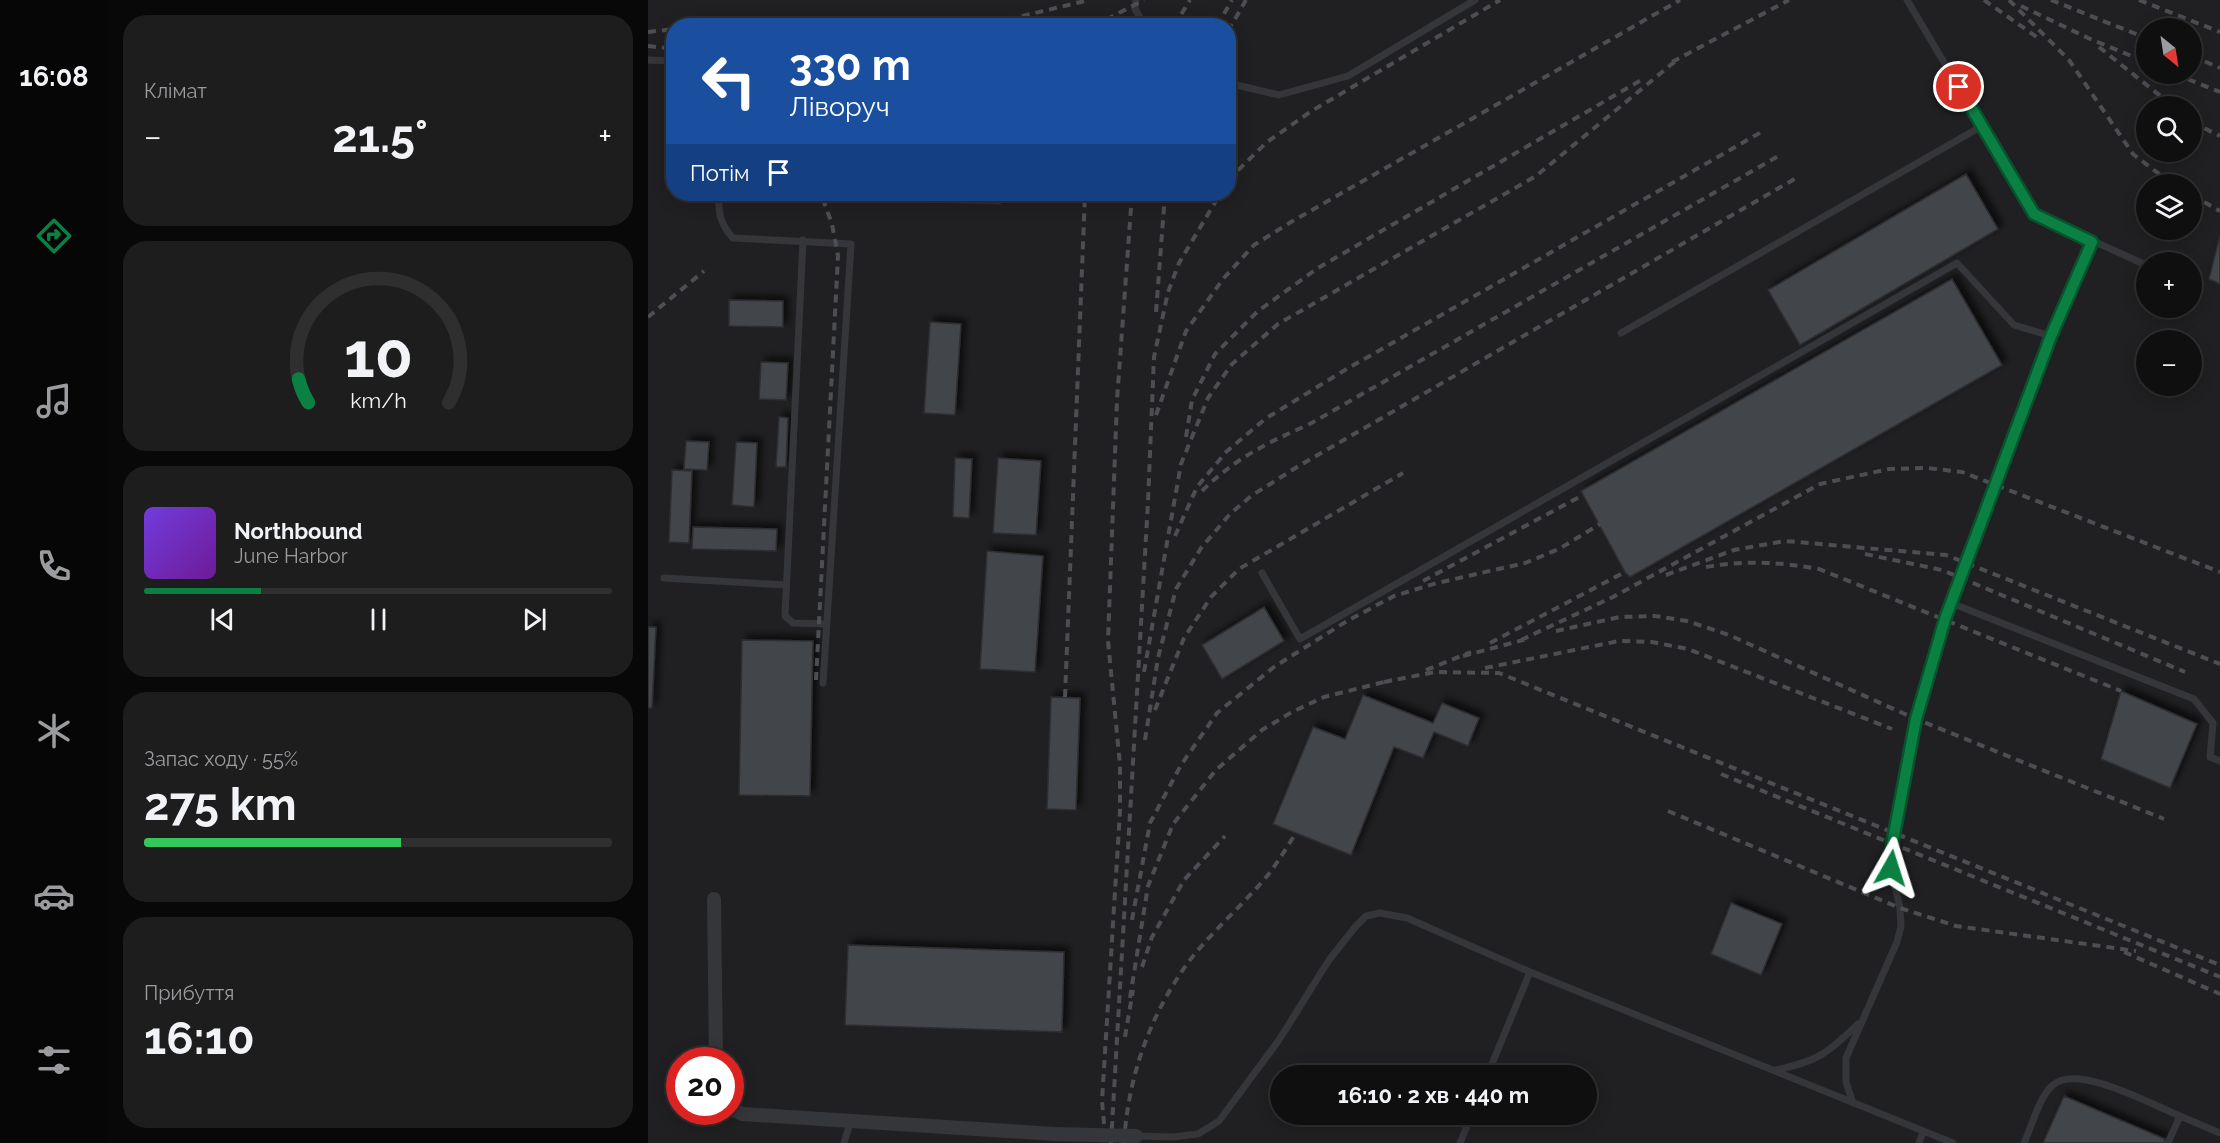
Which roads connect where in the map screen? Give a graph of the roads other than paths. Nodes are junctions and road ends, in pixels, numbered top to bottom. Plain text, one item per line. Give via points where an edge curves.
1 (1136, 0) edge
2 (1475, 0) edge
3 (1907, 0) edge
4 (1140, 18) edge
5 (648, 60) edge
6 (666, 61) edge
7 (1236, 85) edge
8 (1982, 126) junction
9 (718, 201) edge
10 (803, 240) junction
11 (2092, 242) junction
12 (2136, 261) edge
13 (1621, 333) dead end
14 (2051, 336) junction
15 (1262, 573) dead end
16 (664, 578) dead end
17 (786, 585) junction
18 (1951, 603) junction
19 (827, 624) junction
20 (823, 683) dead end
21 (2220, 761) edge
22 (714, 899) dead end
23 (1530, 972) junction
24 (1860, 1022) junction
25 (716, 1047) edge
26 (1492, 1065) edge
27 (1775, 1070) junction
28 (1853, 1103) junction
29 (744, 1114) edge
30 (2180, 1116) junction
31 (851, 1120) junction
32 (1467, 1125) edge
33 (1923, 1132) junction
34 (2220, 1133) edge
35 (1136, 1136) joint
36 (844, 1143) edge
37 (1460, 1143) edge
38 (1919, 1143) edge
39 (1953, 1143) edge
40 (2024, 1143) edge
41 (2168, 1143) edge

1 - 4 lane via 1135,9
2 - 7 lane via 1348,75 1279,95
3 - 8 lane
5 - 6 lane
8 - 11 lane via 2034,214
8 - 13 lane
9 - 10 lane via 723,227 733,238
10 - 17 lane
10 - 19 lane via 851,244
11 - 12 lane
11 - 14 lane
14 - 15 lane via 2014,325 1957,263 1300,639
14 - 18 lane
16 - 17 lane
17 - 19 lane via 784,616 793,623
18 - 21 lane via 2194,699 2213,723 2210,758
18 - 24 lane via 1916,719 1892,845 1891,868 1901,926
19 - 20 lane
22 - 25 street
23 - 26 lane
23 - 27 lane
23 - 35 lane via 1407,918 1380,913 1366,916 1329,960 1279,1040 1219,1121 1198,1134
24 - 27 lane via 1822,1056
24 - 28 lane via 1846,1058 1846,1082
27 - 28 lane
28 - 33 lane
29 - 31 street
30 - 34 lane
30 - 40 lane via 2088,1079 2063,1079 2050,1088
30 - 41 lane
31 - 35 street, bridge
31 - 36 lane
32 - 37 lane
33 - 38 lane
33 - 39 lane

